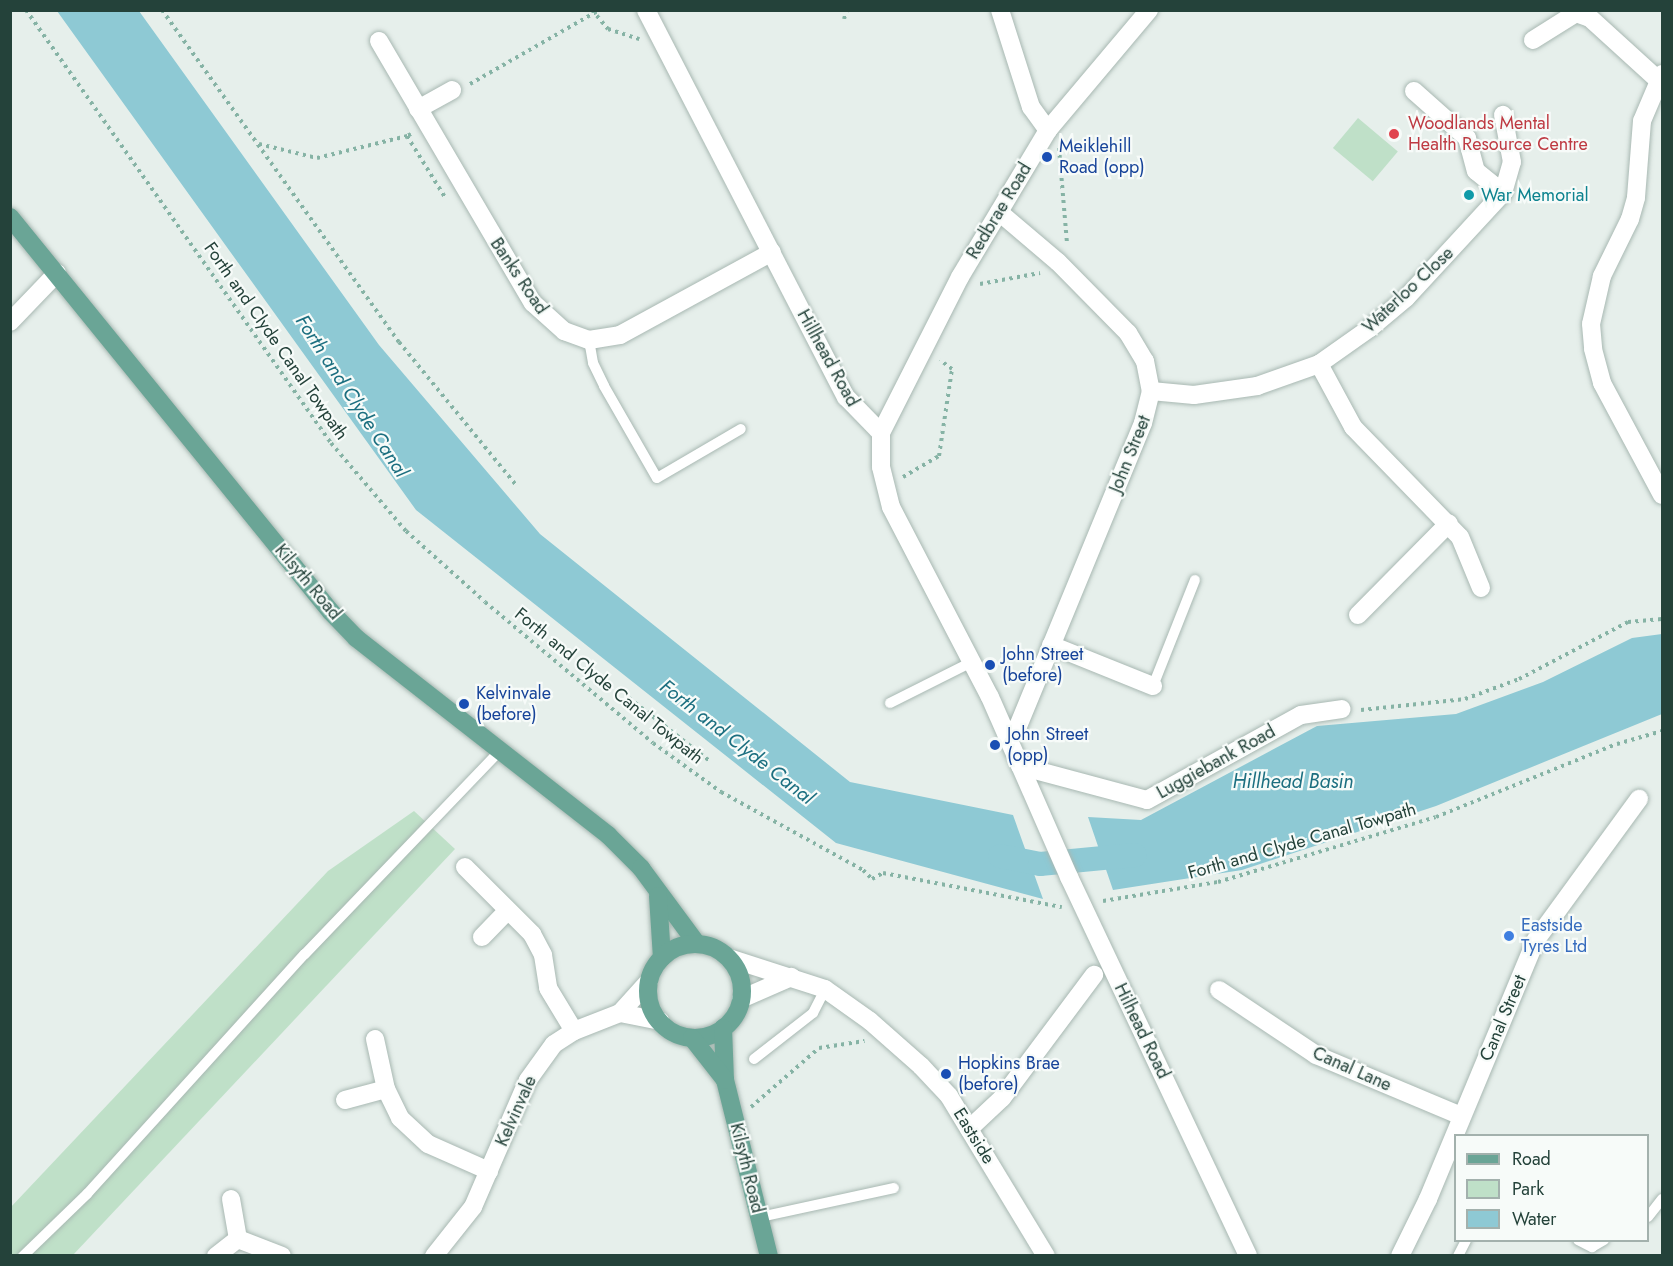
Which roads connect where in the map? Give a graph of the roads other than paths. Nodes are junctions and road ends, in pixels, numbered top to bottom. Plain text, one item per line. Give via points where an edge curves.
1 (646, 10) edge
2 (1000, 10) edge
3 (1149, 10) edge
4 (1576, 12) edge
5 (1533, 40) dead end
6 (379, 41) dead end
7 (1660, 76) edge
8 (458, 88) road end
9 (1414, 91) dead end
10 (418, 109) junction
11 (1503, 115) dead end
12 (1048, 130) junction
13 (1503, 193) junction
14 (999, 212) junction
15 (10, 217) edge
16 (772, 252) junction
17 (57, 273) junction
18 (10, 322) edge
19 (590, 340) junction
20 (1319, 364) junction
21 (1151, 391) junction
22 (741, 429) dead end
23 (881, 433) junction
24 (1662, 495) edge
25 (1449, 523) junction
26 (1195, 580) dead end
27 (1481, 588) dead end
28 (1358, 615) dead end
29 (1052, 645) junction
30 (972, 662) junction
31 (1153, 686) joint
32 (890, 703) dead end
33 (1342, 709) road end
34 (1006, 732) junction
35 (499, 752) junction
36 (1020, 766) junction
37 (1639, 800) dead end
38 (465, 867) dead end
39 (658, 895) junction
40 (508, 910) junction
41 (482, 937) dead end
42 (697, 944) junction
43 (662, 958) junction
44 (729, 958) junction
45 (1094, 975) dead end
46 (791, 977) junction
47 (649, 981) junction
48 (825, 989) junction
49 (1219, 990) dead end
50 (741, 999) junction
51 (620, 1013) junction
52 (660, 1021) junction
53 (723, 1029) junction
54 (574, 1031) junction
55 (692, 1038) junction
56 (375, 1039) dead end
57 (754, 1059) dead end
58 (725, 1080) junction
59 (386, 1089) junction
60 (345, 1100) dead end
61 (1461, 1116) junction
62 (969, 1129) junction
63 (489, 1171) junction
64 (894, 1188) dead end
65 (231, 1199) dead end
66 (1662, 1199) edge
67 (1649, 1215) edge
68 (760, 1217) junction
69 (238, 1239) junction
70 (1465, 1242) edge
71 (1582, 1242) edge
72 (1601, 1242) edge
73 (23, 1256) edge
74 (216, 1256) edge
75 (282, 1256) edge
76 (434, 1256) edge
77 (770, 1256) edge
78 (1046, 1256) edge
79 (1248, 1256) edge
80 (1400, 1256) edge
81 (1458, 1256) edge

1 - 16 street, Hillhead Road
2 - 12 street via 1031,107
3 - 12 street, Redbrae Road
4 - 5 street
4 - 7 street via 1590,18
6 - 10 street, Banks Road
7 - 24 street via 1642,121 1636,198 1602,276 1591,324 1596,368
8 - 10 street
9 - 13 street via 1467,138 1476,171
10 - 19 street, Banks Road via 533,303 551,322
11 - 13 street, Waterloo Close via 1512,162
12 - 14 street, Redbrae Road
13 - 20 street, Waterloo Close via 1406,298
14 - 21 street, John Street via 1058,262 1128,333 1145,362
14 - 23 street, Redbrae Road via 923,346
15 - 17 main road, Kilsyth Road
16 - 19 street via 620,335
16 - 23 street, Hillhead Road via 846,398
17 - 18 street
17 - 35 main road, Kilsyth Road via 331,612 356,638
19 - 22 lane via 593,363 604,386 657,478
20 - 21 street, Waterloo Close via 1232,392 1194,395
20 - 25 street via 1353,427
21 - 29 street, John Street via 1143,423
23 - 30 street via 884,487
25 - 27 street via 1468,553
25 - 28 street
26 - 31 lane
29 - 31 street
29 - 34 street, John Street via 1017,728
30 - 32 lane
30 - 34 street
33 - 36 street, Luggiebank Road via 1301,715 1148,800
34 - 36 street
35 - 39 main road, Kilsyth Road via 608,835 641,868
35 - 73 lane via 305,954 87,1194
36 - 79 street, Hilhead Road
37 - 61 street, Canal Street via 1536,940
38 - 40 street
39 - 42 main road, Kilsyth Road
39 - 43 main road, Kilsyth Road
40 - 41 street
40 - 54 street via 538,944 548,988
42 - 43 main road via 684,945
42 - 44 main road
43 - 47 main road
44 - 46 street, Eastside
44 - 50 main road via 740,977
45 - 62 street via 1002,1098
46 - 48 street, Eastside
46 - 50 street
47 - 51 street, Kelvinvale
47 - 52 main road via 652,1009
48 - 57 lane via 813,1012
48 - 62 street, Eastside via 878,1027 949,1096
49 - 61 street, Canal Lane via 1316,1055
50 - 53 main road via 735,1015
51 - 52 street
51 - 54 street, Kelvinvale
52 - 55 main road
53 - 55 main road
53 - 58 main road, Kilsyth Road
54 - 63 street, Kelvinvale via 555,1044 528,1080
55 - 58 main road, Kilsyth Road
56 - 59 street
58 - 68 main road, Kilsyth Road
59 - 60 street
59 - 63 street via 396,1111 428,1144
61 - 80 street, Canal Street
62 - 78 street, Eastside
63 - 76 street, Kelvinvale via 473,1207
64 - 68 lane
65 - 69 street
66 - 67 lane
68 - 77 main road, Kilsyth Road
69 - 74 street
69 - 75 street
70 - 81 lane
71 - 72 lane via 1592,1247

